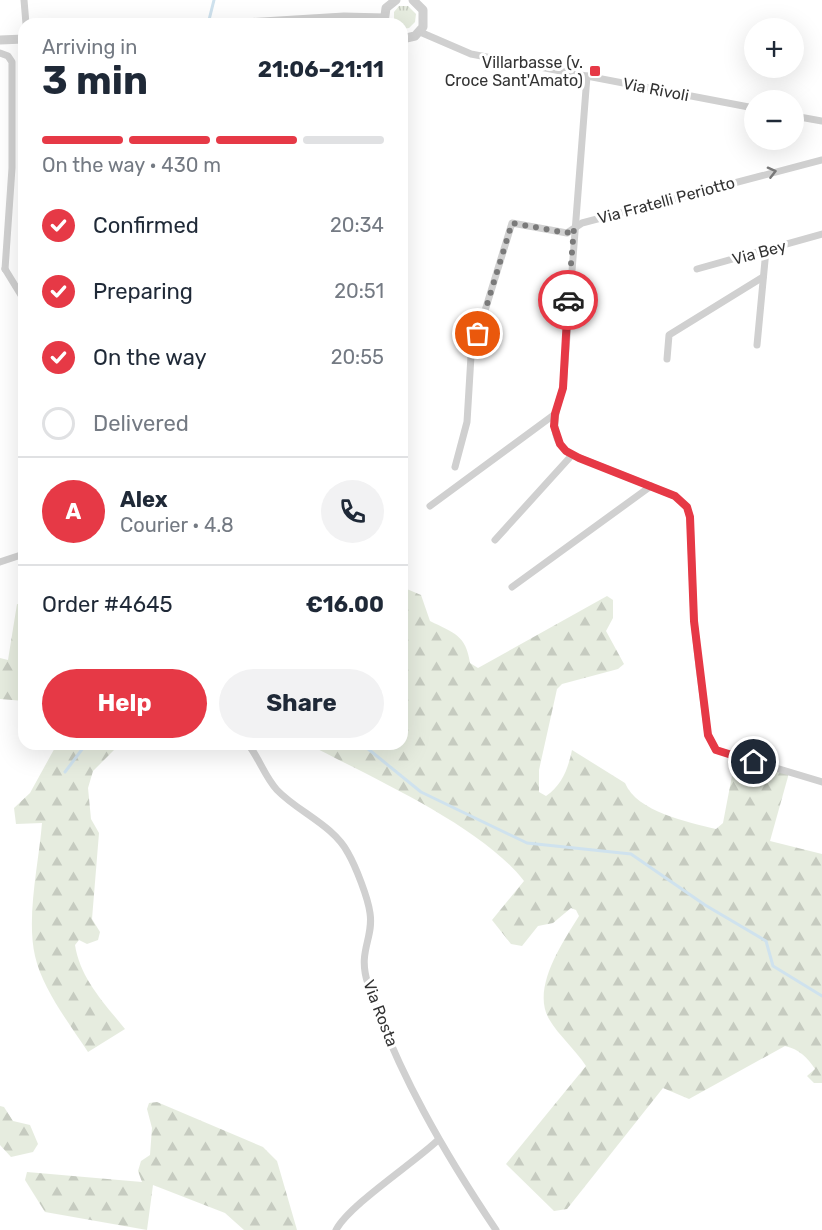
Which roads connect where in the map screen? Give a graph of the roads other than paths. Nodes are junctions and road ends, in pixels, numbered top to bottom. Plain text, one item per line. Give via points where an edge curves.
1 (24, 0) edge
2 (396, 0) edge
3 (420, 2) edge
4 (26, 18) edge
5 (384, 18) edge
6 (420, 32) junction
7 (18, 39) edge
8 (408, 39) edge
9 (1, 40) edge
10 (0, 53) edge
11 (587, 76) junction
12 (744, 106) edge
13 (804, 118) edge
14 (822, 121) edge
15 (822, 160) edge
16 (574, 228) junction
17 (822, 234) edge
18 (766, 250) junction
19 (3, 269) edge
20 (697, 269) dead end
21 (764, 277) junction
22 (18, 291) edge
23 (757, 345) dead end
24 (667, 359) dead end
25 (555, 414) junction
26 (572, 455) junction
27 (455, 467) dead end
28 (651, 486) junction
29 (430, 506) dead end
30 (495, 540) dead end
31 (18, 556) edge
32 (0, 562) edge
33 (512, 587) dead end
34 (252, 750) edge
35 (822, 782) edge
36 (438, 1140) junction
37 (336, 1230) edge
38 (496, 1230) edge

1 - 4 street
2 - 5 street via 386,8
3 - 6 street via 425,21
6 - 8 street
6 - 11 street, Via Rivoli via 471,54
7 - 9 street
10 - 19 street via 12,62 12,168
11 - 12 street, Via Rivoli
11 - 16 street
13 - 14 street
16 -> 15 street, Via Fratelli Periotto
16 - 25 street via 563,388
16 - 27 street, Via Fratelli Periotto via 567,233 512,223 471,356 467,422
17 - 18 street, Via Bey
18 - 20 street, Via Bey
18 - 21 street
19 - 22 street
21 - 23 street
21 - 24 street via 669,335
25 - 26 street via 556,436
25 - 29 street
26 - 28 street
26 - 30 street
28 - 33 street
28 - 35 street via 682,500 690,517 699,667 708,735 716,750
31 - 32 street
34 - 36 street, Via Rosta via 278,790 347,850 370,913 363,952 368,985
36 - 37 street via 352,1211
36 - 38 street, Via Rosta

